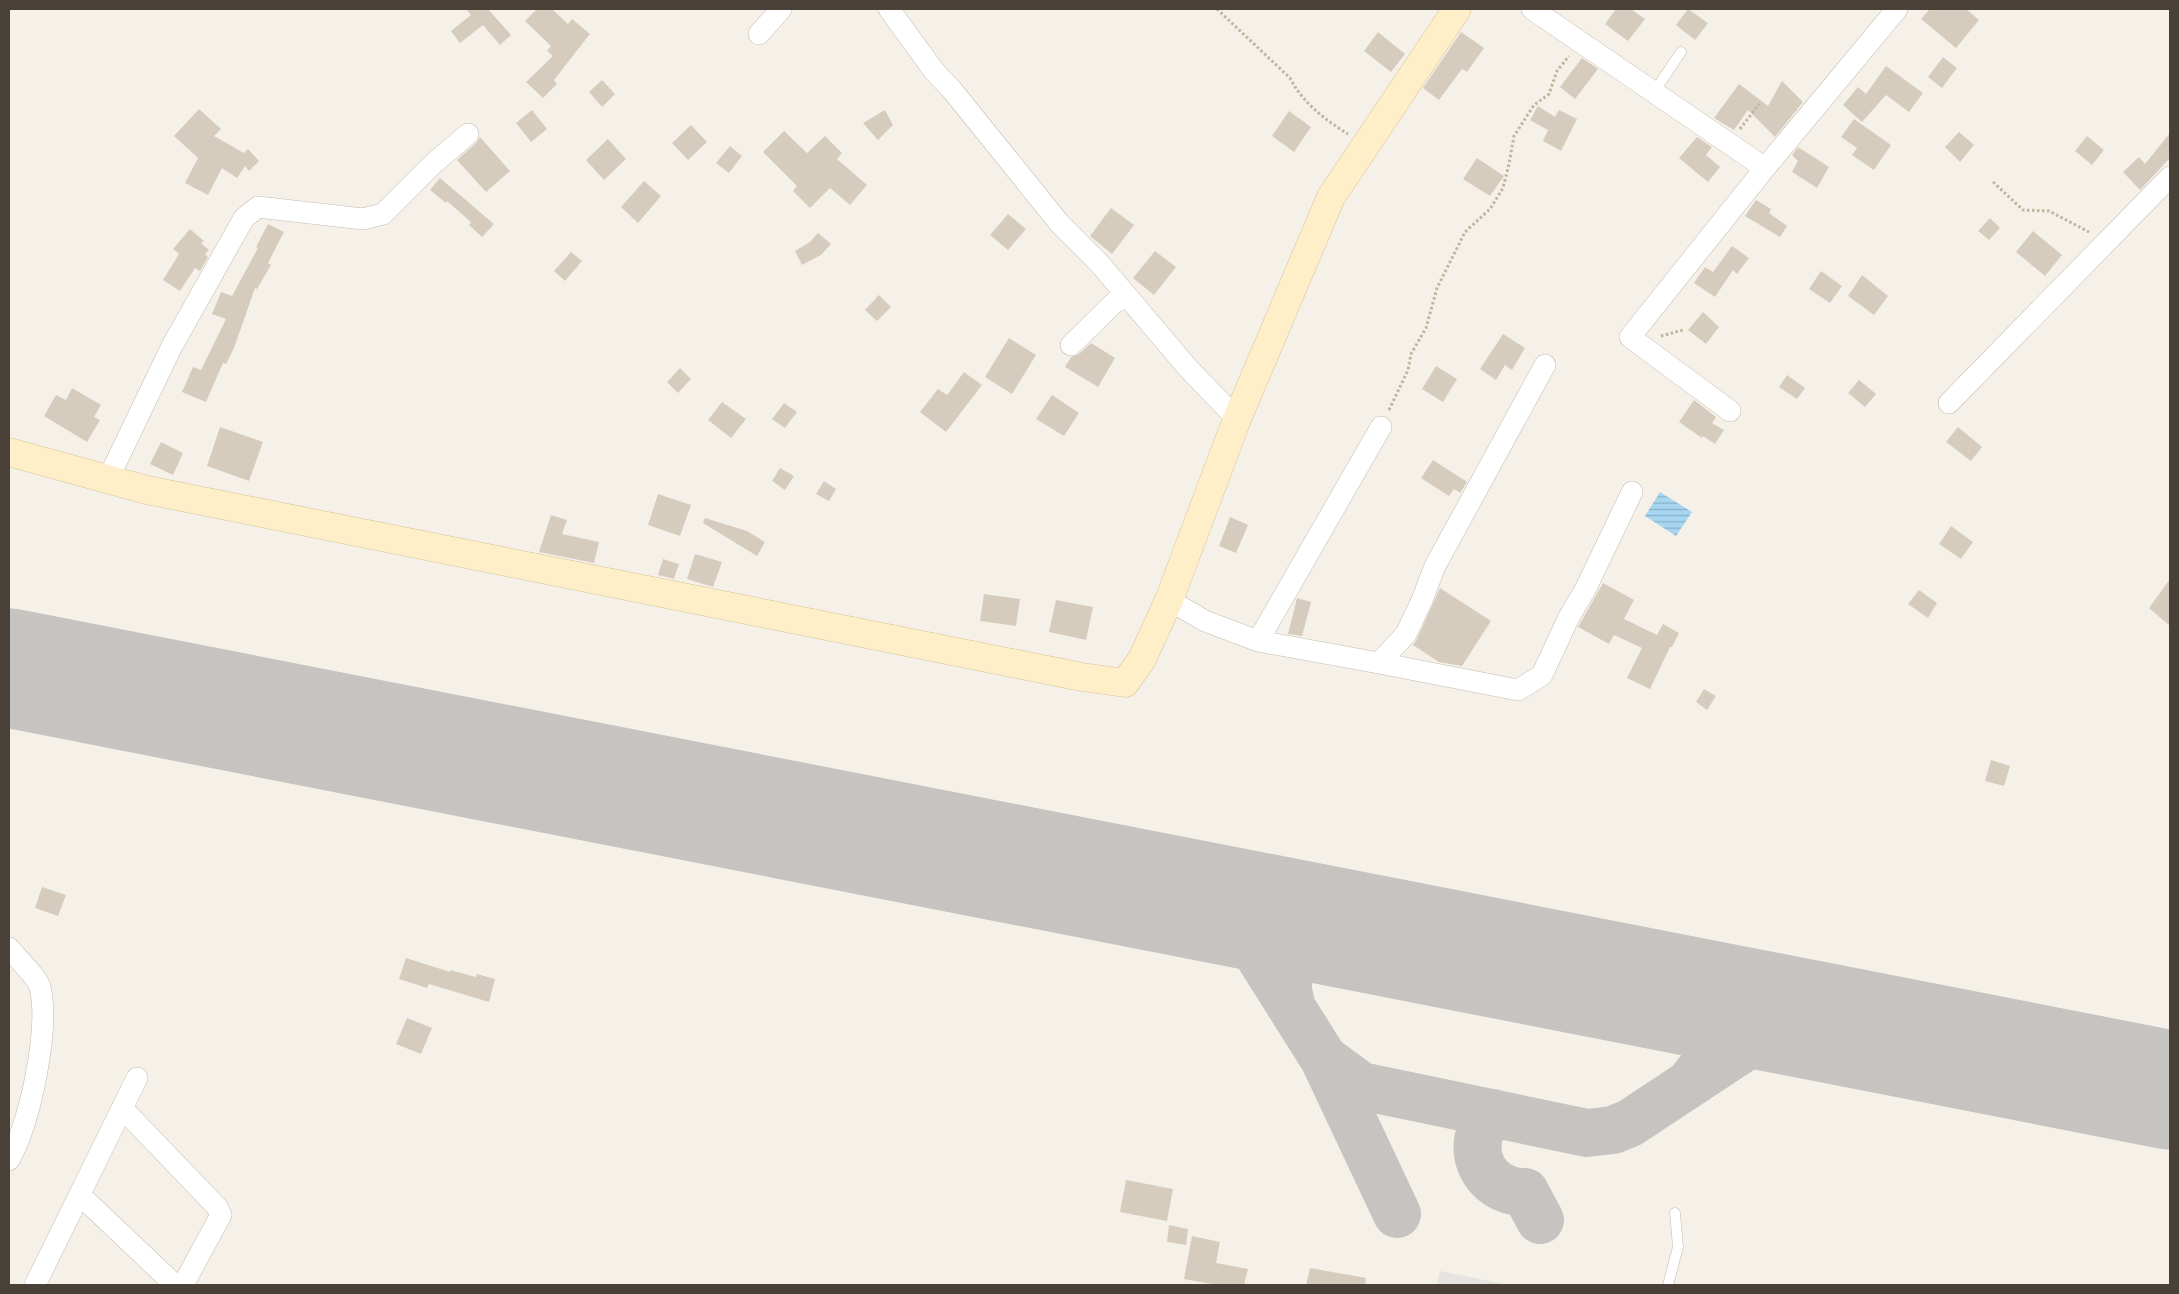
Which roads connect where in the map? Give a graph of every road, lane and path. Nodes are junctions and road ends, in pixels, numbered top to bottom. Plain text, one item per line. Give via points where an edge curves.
1 (781, 9) edge
2 (888, 9) edge
3 (1217, 9) edge
4 (1457, 9) edge
5 (1532, 9) edge
6 (1897, 9) edge
7 (759, 34) dead end
8 (1579, 41) junction
9 (1681, 52) dead end
10 (1654, 92) junction
11 (1759, 104) dead end
12 (468, 134) dead end
13 (1729, 143) junction
14 (1365, 145) junction
15 (1765, 168) junction
16 (2170, 177) edge
17 (1993, 182) dead end
18 (2107, 242) junction
19 (1127, 296) junction
20 (1071, 345) dead end
21 (1545, 365) dead end
22 (1950, 403) dead end
23 (1730, 411) dead end
24 (1237, 418) junction
25 (1380, 427) joint
26 (9, 452) edge
27 (108, 479) junction
28 (1632, 492) dead end
29 (1169, 600) junction
30 (1258, 641) junction
31 (1379, 663) junction
32 (9, 948) edge
33 (137, 1078) dead end
34 (122, 1108) junction
35 (9, 1160) edge
36 (80, 1195) junction
37 (1675, 1213) dead end
38 (35, 1285) edge
39 (175, 1285) edge
40 (183, 1285) edge
41 (1668, 1285) edge

1 - 7 street
2 - 19 street via 934,71 1060,224
3 - 14 path via 1290,78 1297,92 1330,123
4 - 14 street
5 - 8 street
6 - 15 street
8 - 10 street
8 - 25 path via 1557,71 1549,94 1534,105 1514,136 1502,188 1490,210 1465,232 1438,288 1426,328 1411,354 1408,370
9 - 10 lane
10 - 13 street
11 - 13 path
12 - 27 street via 383,214 363,219 258,207 244,218 172,346
13 - 15 street
14 - 24 street via 1331,197
15 - 23 street via 1630,336
16 - 18 street
17 - 18 path via 2023,210 2049,211
18 - 22 street
19 - 20 street via 1115,302
19 - 24 street via 1188,368
21 - 31 street via 1435,566 1406,634
24 - 29 street
25 - 30 street
26 - 27 street
27 - 29 street via 147,490 706,603 1125,683 1142,659
28 - 31 street via 1542,675 1518,690
29 - 30 street via 1205,621
30 - 31 street
32 - 35 street via 40,985 43,1025 25,1122
33 - 34 street
34 - 36 street
34 - 40 street via 221,1215
36 - 38 street
36 - 39 street
37 - 41 lane via 1678,1247

